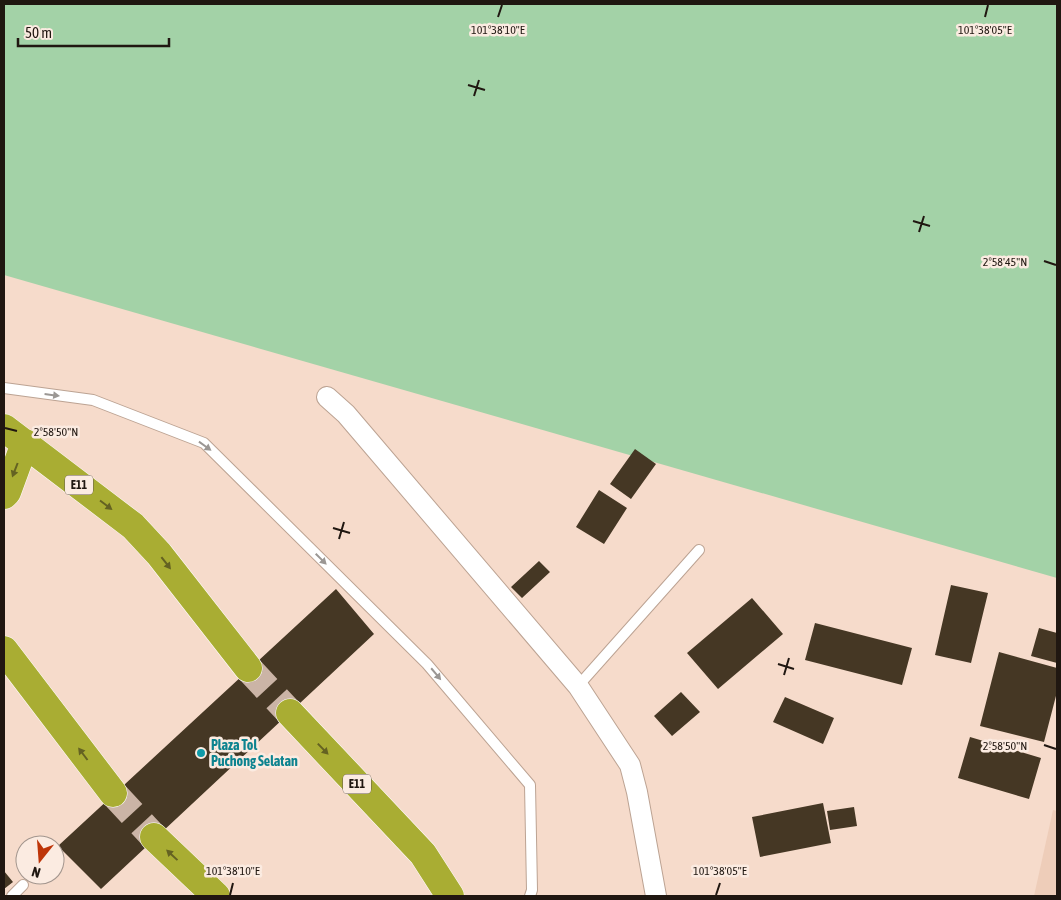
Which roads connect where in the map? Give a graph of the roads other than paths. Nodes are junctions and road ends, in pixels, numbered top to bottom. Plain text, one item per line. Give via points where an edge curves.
1 (4, 388) edge
2 (327, 397) dead end
3 (14, 436) edge
4 (4, 495) edge
5 (699, 550) dead end
6 (4, 650) edge
7 (248, 668) tunnel mouth
8 (578, 686) junction
9 (290, 714) tunnel mouth
10 (113, 793) tunnel mouth
11 (154, 837) tunnel mouth
12 (23, 885) dead end
13 (12, 896) edge
14 (216, 896) edge
15 (450, 896) edge
16 (530, 896) edge
17 (656, 896) edge

1 -> 16 lane via 94,400 204,443 427,664 530,786
2 - 8 street via 346,414
3 -> 4 highway
3 -> 7 highway, E11 via 133,526 159,554
5 - 8 lane
10 -> 6 highway
8 - 17 street via 630,765
9 -> 15 highway, E11 via 423,854
14 -> 11 highway
12 - 13 lane

